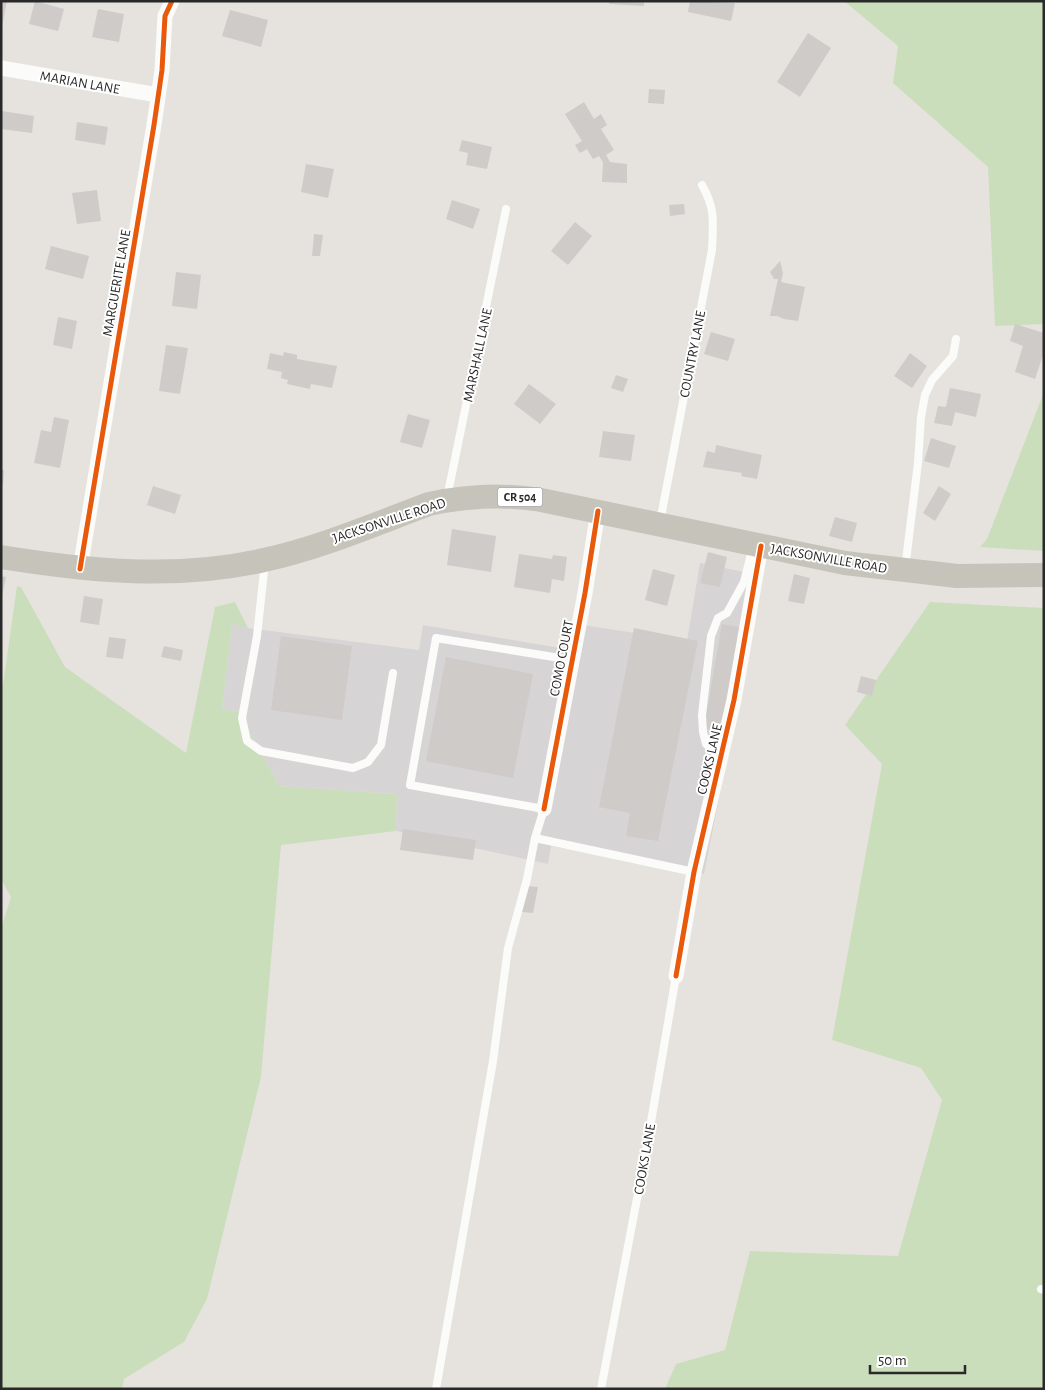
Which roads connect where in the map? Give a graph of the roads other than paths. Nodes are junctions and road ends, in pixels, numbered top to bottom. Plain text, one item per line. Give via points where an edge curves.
1 (172, 1) edge
2 (1, 68) edge
3 (158, 95) junction
4 (702, 185) dead end
5 (506, 209) dead end
6 (956, 339) dead end
7 (447, 500) junction
8 (598, 512) junction
9 (660, 524) junction
10 (758, 545) junction
11 (1, 557) edge
12 (265, 560) junction
13 (80, 568) junction
14 (905, 570) junction
15 (1044, 575) edge
16 (572, 660) junction
17 (394, 673) dead end
18 (722, 757) junction
19 (544, 809) junction
20 (535, 838) junction
21 (694, 872) junction
22 (676, 976) joint
23 (436, 1389) edge
24 (601, 1389) edge

1 - 3 street, MARGUERITE LANE via 165,16
2 - 3 street, MARIAN LANE
3 - 13 street, MARGUERITE LANE
4 - 9 lane, COUNTRY LANE via 711,201 714,221 712,250
5 - 7 lane, MARSHALL LANE
6 - 14 lane via 953,356 932,380 926,395
7 - 8 main road, JACKSONVILLE ROAD / CR 504 via 515,496
7 - 12 main road, JACKSONVILLE ROAD / CR 504
8 - 9 main road, JACKSONVILLE ROAD / CR 504
8 - 16 street, COMO COURT
9 - 10 main road, JACKSONVILLE ROAD / CR 504
10 - 14 main road, JACKSONVILLE ROAD / CR 504 via 845,564
10 - 18 street, COOKS LANE
10 - 18 lane via 744,582 727,613 718,618 710,636 703,732 706,744
11 - 13 main road, JACKSONVILLE ROAD / CR 504
12 - 13 main road, JACKSONVILLE ROAD / CR 504 via 144,573
12 - 17 lane via 257,636 242,718 247,740 261,751 353,768 368,762 381,744
14 - 15 main road, JACKSONVILLE ROAD / CR 504 via 958,576
16 - 19 street, COMO COURT
16 - 19 lane via 436,638 410,785
18 - 21 street, COOKS LANE
19 - 20 lane
20 - 21 lane
20 - 23 lane via 508,948 493,1061
21 - 22 street, COOKS LANE
22 - 24 lane, COOKS LANE

